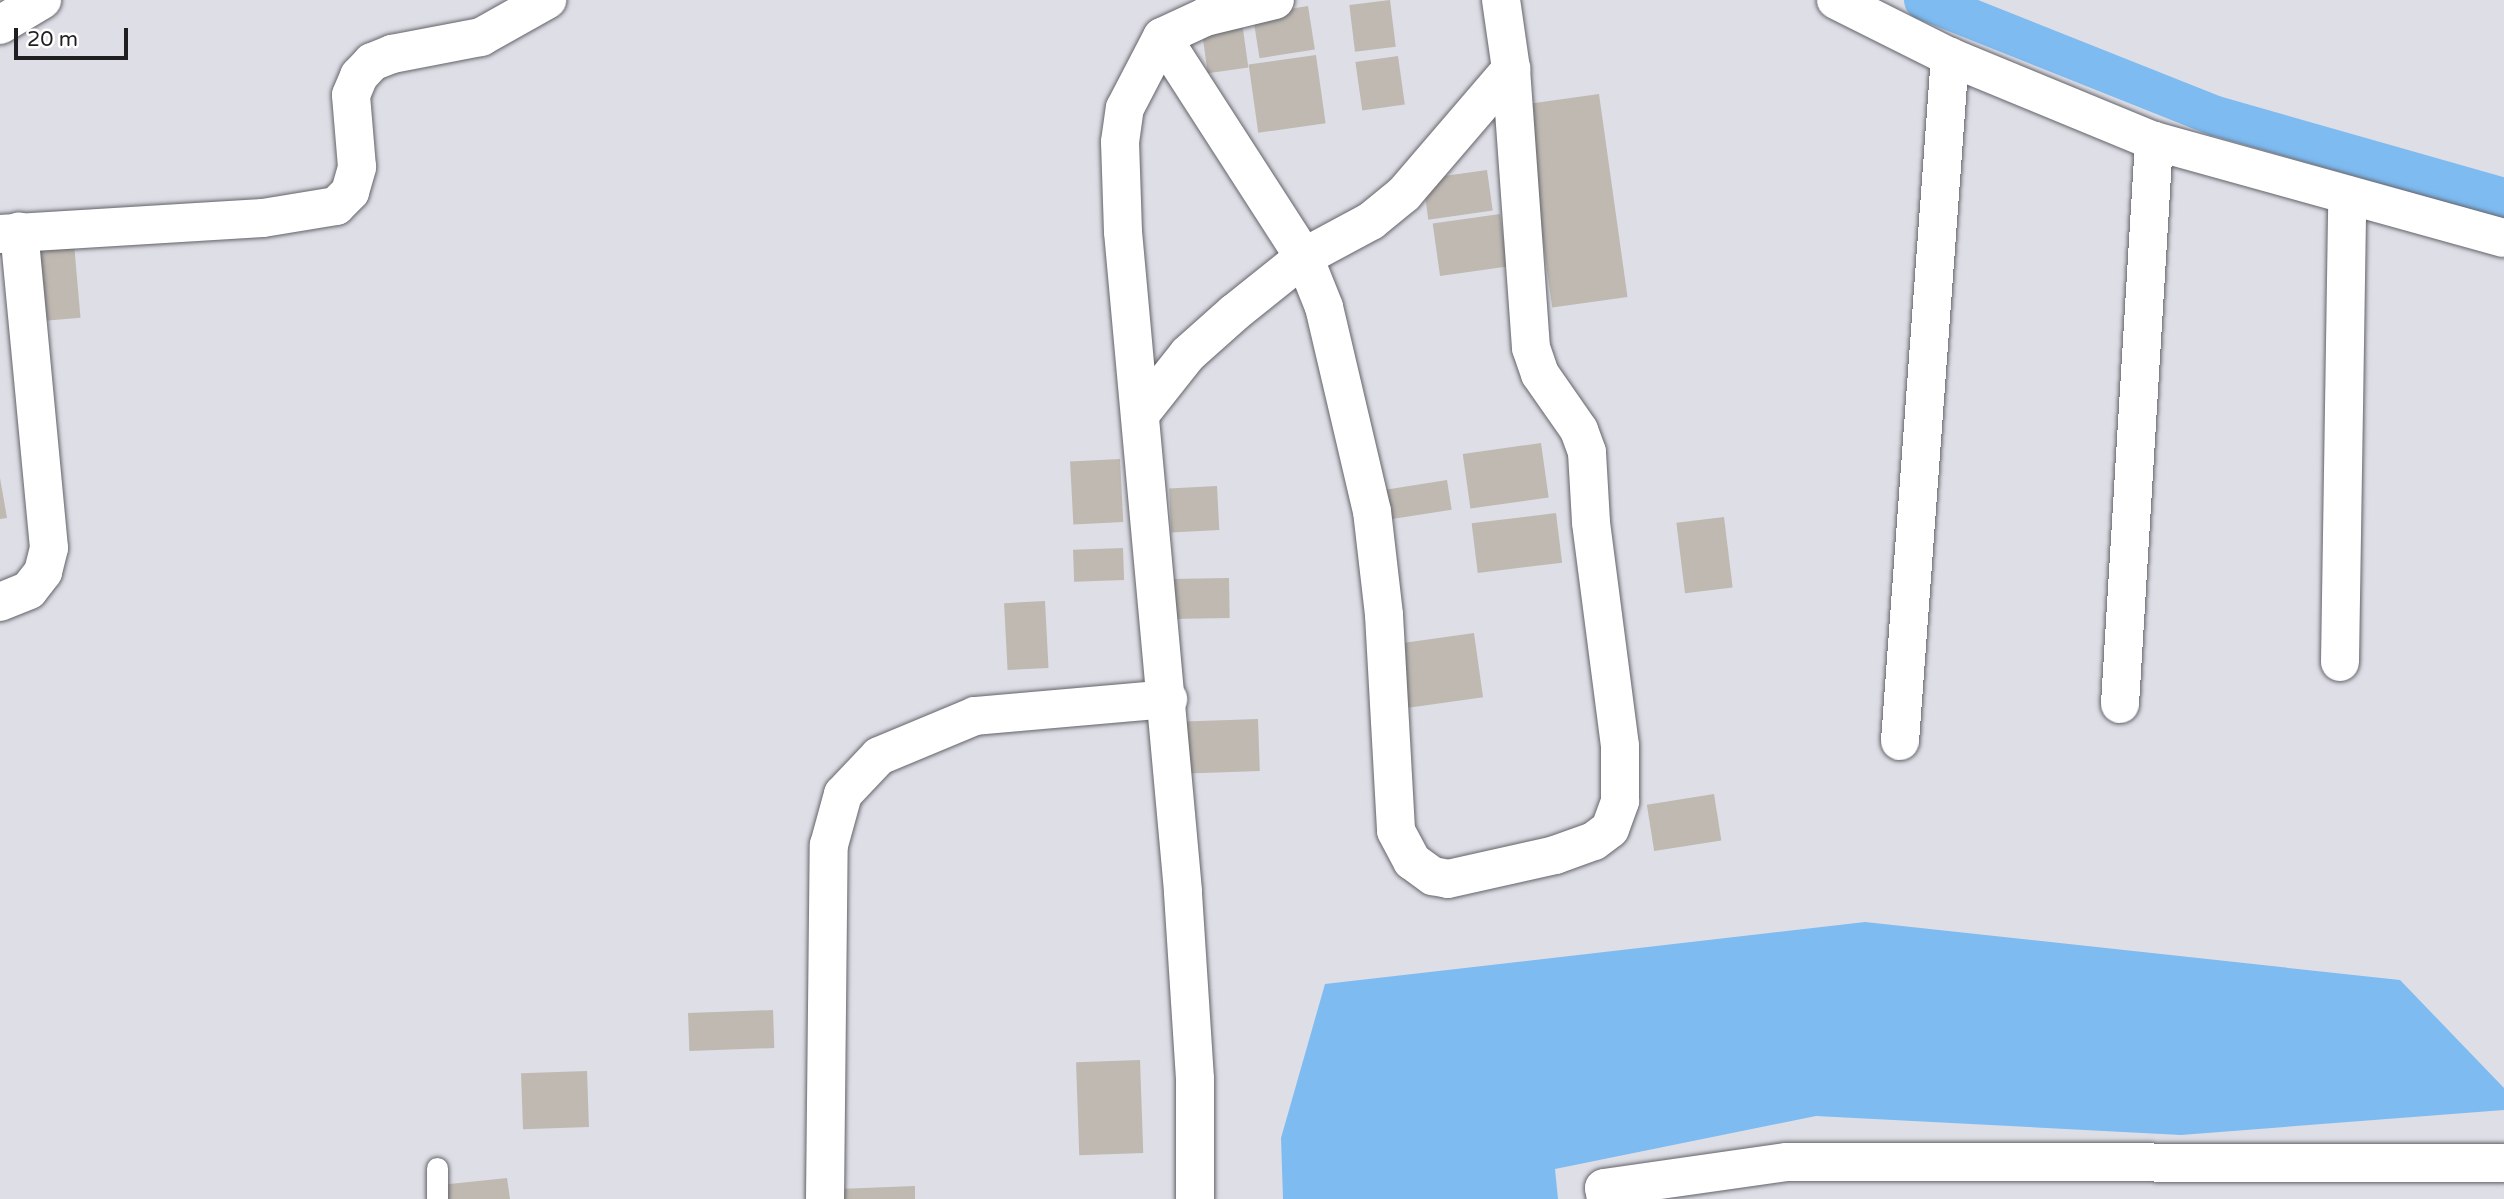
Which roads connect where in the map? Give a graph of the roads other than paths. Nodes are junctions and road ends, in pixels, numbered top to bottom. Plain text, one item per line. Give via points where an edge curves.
1 (42, 0) edge
2 (547, 0) edge
3 (1275, 0) edge
4 (1501, 0) edge
5 (1836, 0) edge
6 (0, 25) edge
7 (1162, 37) junction
8 (1950, 57) junction
9 (1511, 69) junction
10 (2154, 141) junction
11 (2347, 194) junction
12 (10, 232) edge
13 (2504, 238) edge
14 (1304, 257) junction
15 (1142, 412) junction
16 (0, 602) edge
17 (2340, 662) dead end
18 (1168, 699) junction
19 (2120, 704) dead end
20 (1900, 741) dead end
21 (2504, 1163) edge
22 (437, 1168) dead end
23 (437, 1199) edge
24 (825, 1199) edge
25 (1195, 1199) edge
26 (1606, 1199) edge

1 - 6 street
2 - 12 street via 481,37 372,62 351,95 357,167 350,192 337,206 263,218
3 - 7 street via 1205,17
4 - 9 street
5 - 8 street
7 - 14 street
7 - 15 street via 1125,108 1120,142
8 - 10 street
8 - 20 street
9 - 14 street via 1404,194 1371,221
9 - 14 street via 1531,348 1540,374 1579,430 1587,452 1591,522 1620,746 1620,801 1610,829 1594,841 1555,855 1448,879 1433,876 1412,861 1396,831 1384,615 1372,511 1349,398 1324,307
10 - 11 street
10 - 19 street
11 - 13 street
11 - 17 street
12 - 16 street via 49,548 43,572 29,590
14 - 15 street via 1188,354
15 - 18 street
18 - 24 street via 975,716 879,756 843,794 829,845
18 - 25 street via 1195,1079
21 - 26 street via 1787,1162 1605,1188
22 - 23 lane

